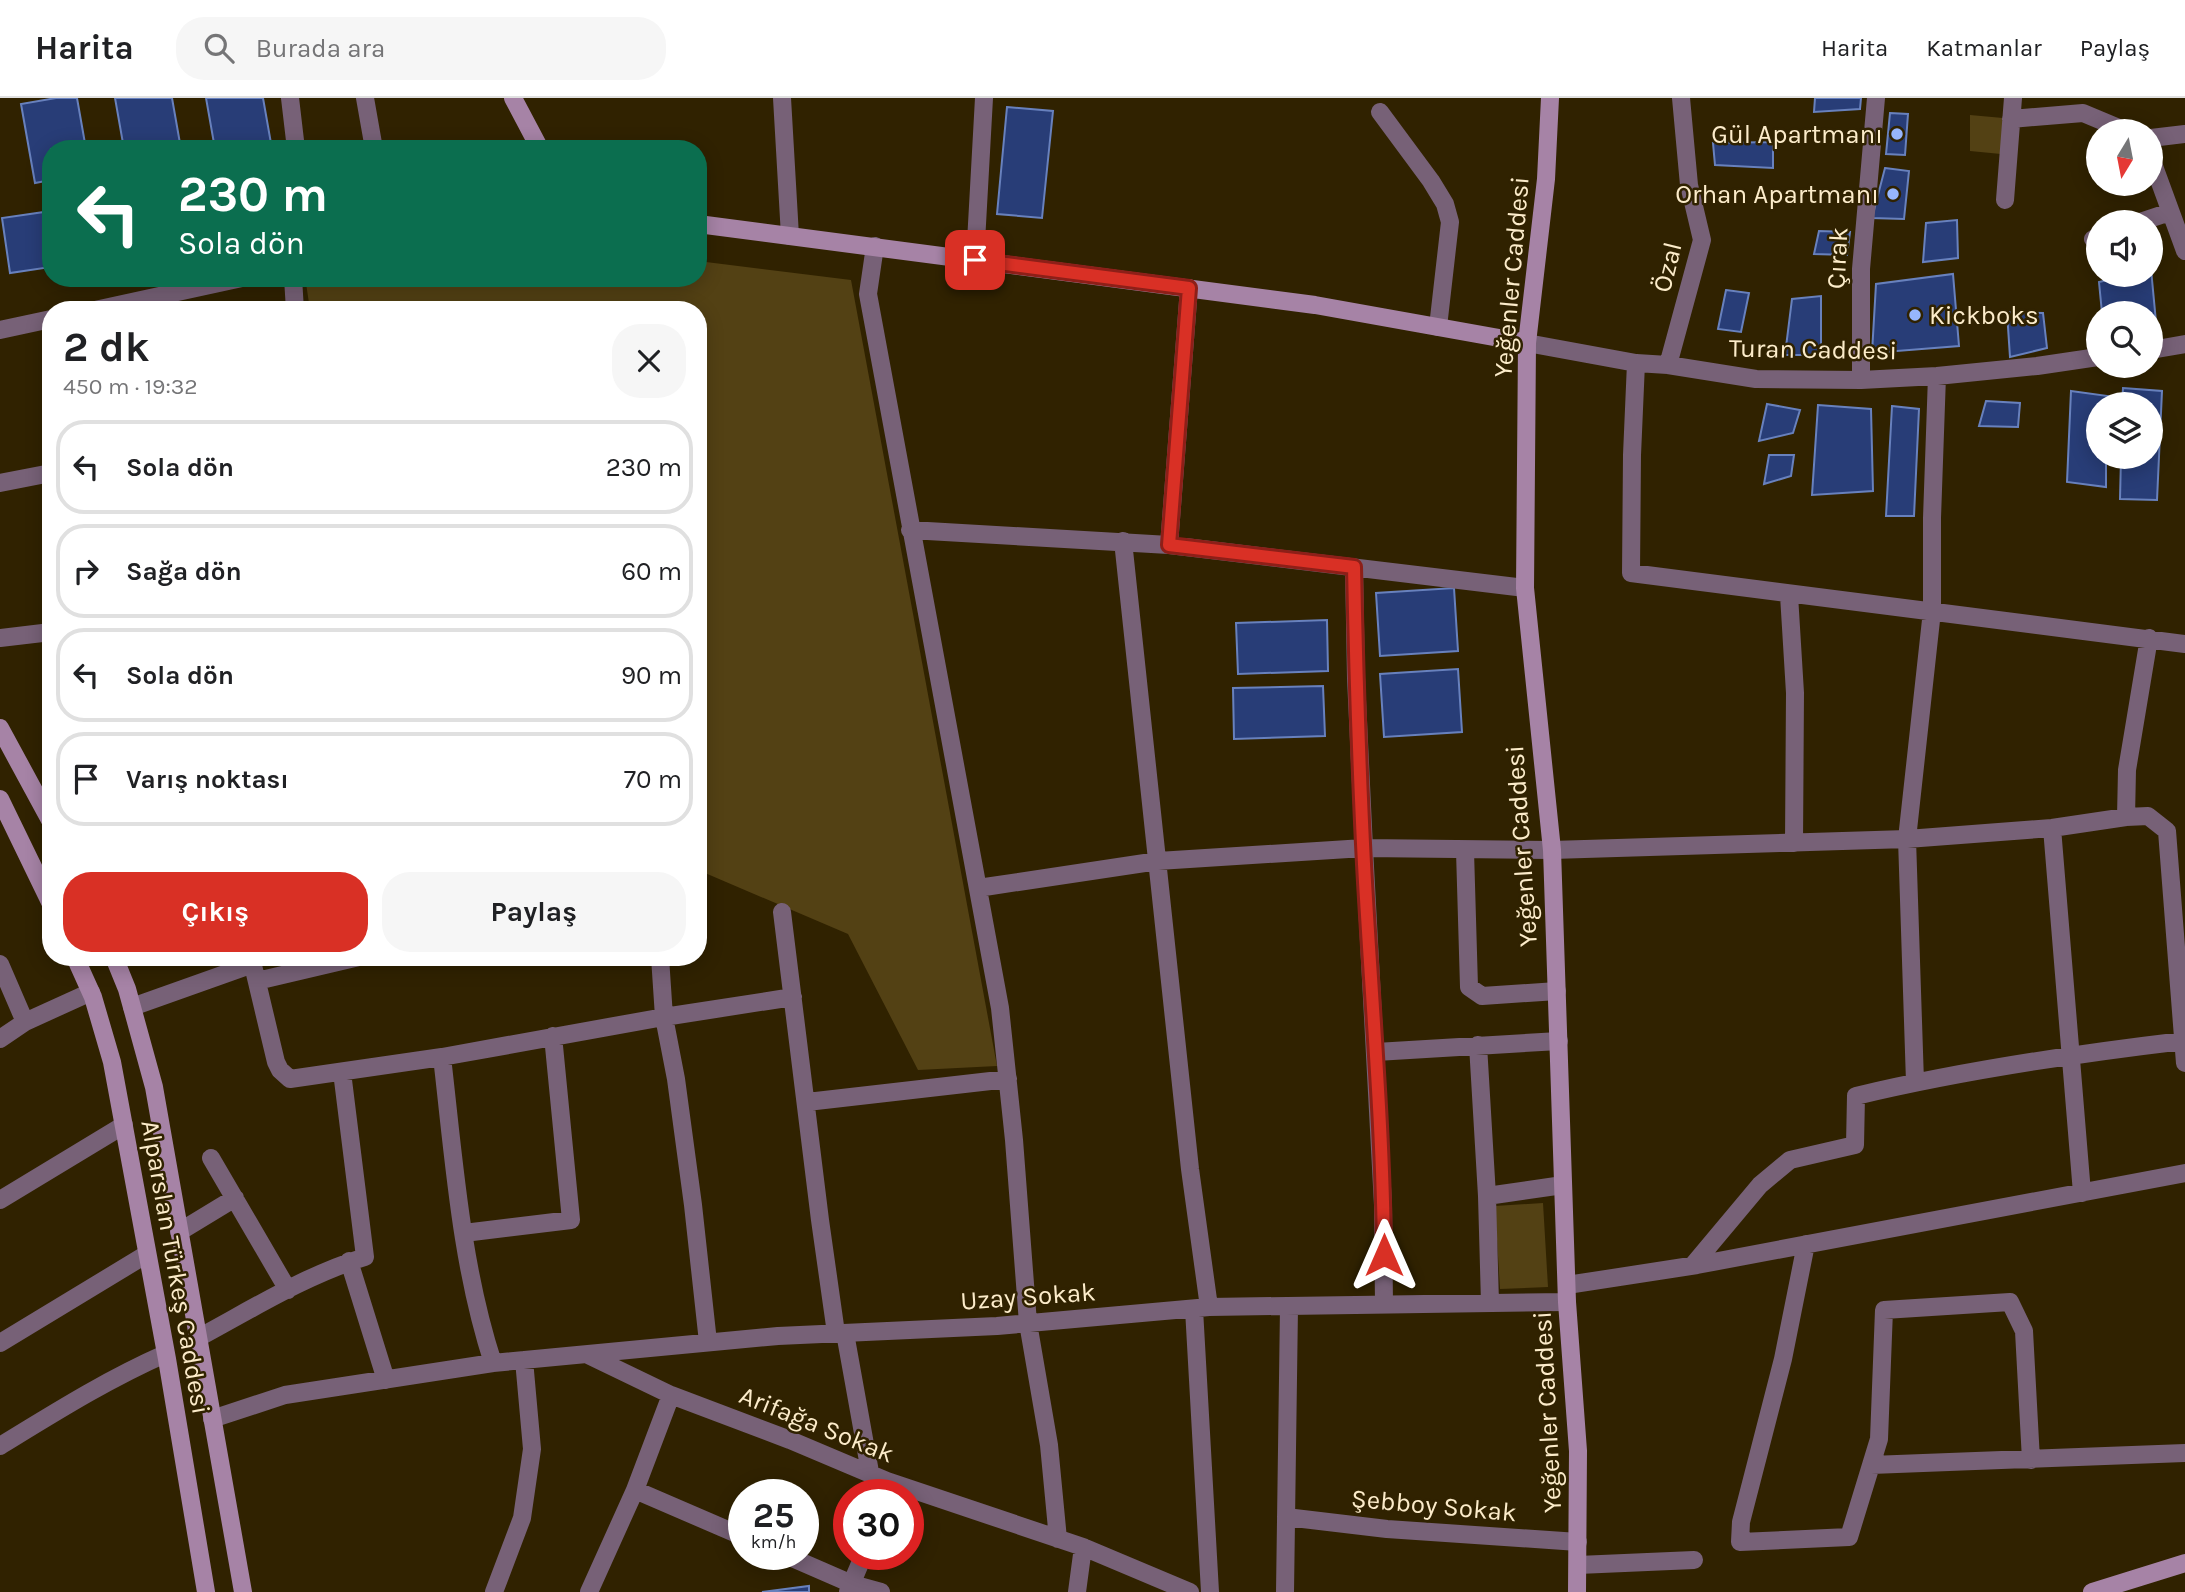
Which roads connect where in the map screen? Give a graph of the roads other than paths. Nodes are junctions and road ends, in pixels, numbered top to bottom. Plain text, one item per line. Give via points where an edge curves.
1 (290, 98) edge
2 (365, 98) edge
3 (513, 98) edge
4 (782, 98) edge
5 (984, 98) edge
6 (1550, 98) edge
7 (1681, 98) edge
8 (1876, 98) edge
9 (2013, 98) edge
10 (1380, 112) dead end
11 (2011, 119) junction
12 (2098, 119) edge
13 (2185, 134) edge
14 (2163, 137) edge
15 (295, 140) edge
16 (372, 140) edge
17 (535, 140) edge
18 (2163, 192) edge
19 (2005, 200) dead end
20 (2170, 212) junction
21 (2163, 214) edge
22 (707, 225) edge
23 (790, 236) junction
24 (874, 247) junction
25 (2185, 251) edge
26 (975, 260) junction
27 (201, 287) edge
28 (1189, 288) junction
29 (136, 301) edge
30 (42, 321) edge
31 (1438, 327) junction
32 (0, 330) edge
33 (1527, 343) junction
34 (2185, 344) edge
35 (2163, 347) edge
36 (2086, 359) edge
37 (1636, 363) junction
38 (1668, 365) junction
39 (1937, 376) junction
40 (1861, 380) junction
41 (42, 475) edge
42 (0, 483) edge
43 (910, 530) junction
44 (1123, 541) junction
45 (1169, 545) junction
46 (1354, 567) junction
47 (1525, 588) junction
48 (1789, 595) junction
49 (1932, 611) junction
50 (42, 633) edge
51 (0, 638) edge
52 (2149, 638) junction
53 (2185, 643) edge
54 (0, 728) edge
55 (0, 799) edge
56 (42, 802) edge
57 (2126, 817) junction
58 (2052, 828) junction
59 (1907, 839) junction
60 (1794, 843) junction
61 (1364, 848) junction
62 (1552, 850) junction
63 (1465, 851) junction
64 (1158, 861) junction
65 (42, 885) edge
66 (978, 887) junction
67 (782, 912) dead end
68 (2180, 927) edge
69 (0, 964) edge
70 (79, 966) edge
71 (117, 966) edge
72 (661, 966) edge
73 (254, 967) edge
74 (1557, 991) junction
75 (91, 992) junction
76 (2183, 997) edge
77 (793, 998) junction
78 (132, 1007) junction
79 (664, 1017) junction
80 (25, 1022) junction
81 (553, 1036) junction
82 (0, 1039) edge
83 (1559, 1041) junction
84 (2183, 1041) edge
85 (1478, 1045) junction
86 (1376, 1052) junction
87 (2072, 1055) junction
88 (442, 1057) junction
89 (2185, 1063) edge
90 (342, 1072) junction
91 (1008, 1079) junction
92 (1915, 1082) junction
93 (807, 1102) junction
94 (124, 1125) junction
95 (211, 1157) dead end
96 (2185, 1173) edge
97 (1563, 1185) junction
98 (2082, 1192) junction
99 (1487, 1196) junction
100 (235, 1198) junction
101 (0, 1200) edge
102 (179, 1232) junction
103 (464, 1233) junction
104 (1806, 1244) junction
105 (147, 1254) junction
106 (349, 1261) junction
107 (1693, 1265) junction
108 (288, 1290) junction
109 (1567, 1294) junction
110 (1490, 1303) junction
111 (1384, 1305) junction
112 (1289, 1307) junction
113 (1202, 1308) junction
114 (1028, 1323) junction
115 (841, 1333) junction
116 (198, 1338) junction
117 (708, 1342) junction
118 (0, 1343) edge
119 (165, 1354) junction
120 (587, 1354) junction
121 (524, 1360) junction
122 (493, 1363) junction
123 (386, 1380) junction
124 (671, 1395) junction
125 (212, 1419) junction
126 (0, 1446) edge
127 (2185, 1453) edge
128 (2031, 1460) junction
129 (1871, 1465) junction
130 (870, 1472) junction
131 (877, 1479) edge
132 (635, 1490) junction
133 (924, 1499) edge
134 (1286, 1517) junction
135 (728, 1530) edge
136 (1058, 1539) junction
137 (1578, 1542) junction
138 (1083, 1547) junction
139 (1694, 1560) dead end
140 (2185, 1563) edge
141 (1578, 1565) junction
142 (815, 1570) edge
143 (857, 1570) edge
144 (850, 1588) edge
145 (206, 1592) edge
146 (243, 1592) edge
147 (494, 1592) edge
148 (588, 1592) edge
149 (881, 1592) edge
150 (1077, 1592) edge
151 (1190, 1592) edge
152 (1210, 1592) edge
153 (1285, 1592) edge
154 (1577, 1592) edge
155 (2091, 1592) edge

1 - 15 street
2 - 16 street
3 - 17 street
4 - 23 street
5 - 26 street
6 - 33 street, Yeğenler Caddesi via 1546,179
7 - 38 street, Özal via 1689,185 1702,240
8 - 40 street, Çırak via 1861,269
9 - 11 street
10 - 31 street via 1445,204 1450,222
11 - 12 street via 2084,113
11 - 19 street
13 - 14 street
18 - 20 street
20 - 21 street
20 - 25 street
22 - 23 street
23 - 24 street
24 - 26 street
24 - 43 street via 868,294
26 - 28 street
27 - 29 street
28 - 31 street
28 - 45 street
30 - 32 street
31 - 33 street
33 - 37 street, Turan Caddesi
33 - 47 street, Yeğenler Caddesi
34 - 35 street
36 - 39 street, Turan Caddesi
37 - 38 street, Turan Caddesi
37 - 48 street via 1631,573
38 - 40 street, Turan Caddesi via 1756,379
39 - 40 street, Turan Caddesi
39 - 49 street
41 - 42 street
43 - 44 street
43 - 66 street
44 - 45 street
44 - 64 street
45 - 46 street
46 - 47 street
46 - 61 street
47 - 62 street, Yeğenler Caddesi
48 - 49 street
48 - 60 street via 1795,693
49 - 52 street
49 - 59 street
50 - 51 street
52 - 53 street
52 - 57 street via 2127,770
54 - 56 street
55 - 65 street
57 - 58 street
57 - 68 street via 2148,816 2167,831
58 - 59 street
58 - 87 street
59 - 60 street
59 - 92 street
60 - 62 street
61 - 63 street
61 - 64 street
61 - 86 street
62 - 63 street
62 - 74 street, Yeğenler Caddesi
63 - 74 street via 1469,987 1482,996
64 - 66 street
64 - 113 street
66 - 91 street
67 - 77 street
68 - 76 street
69 - 80 street
70 - 75 street, Alparslan Türkeş Caddesi
71 - 78 street, Alparslan Türkeş Caddesi
72 - 79 street
73 - 78 street
73 - 90 street via 280,1070 290,1079
74 - 83 street, Yeğenler Caddesi
75 - 80 street
75 - 94 street, Alparslan Türkeş Caddesi via 112,1062
76 - 84 street
77 - 79 street
77 - 93 street
78 - 102 street, Alparslan Türkeş Caddesi via 154,1087
79 - 81 street
79 - 117 street via 690,1180
80 - 82 street
81 - 88 street
81 - 103 street via 571,1220
83 - 85 street
83 - 97 street, Yeğenler Caddesi
84 - 87 street
84 - 89 street
85 - 86 street
85 - 99 street
86 - 111 street
87 - 92 street
87 - 98 street
88 - 90 street
88 - 103 street
90 - 106 street via 365,1256
91 - 93 street
91 - 114 street
92 - 107 street via 1856,1096 1855,1144 1790,1160 1760,1185
93 - 115 street via 820,1220
94 - 101 street
94 - 105 street, Alparslan Türkeş Caddesi
95 - 100 street
96 - 98 street, Uzay Sokak
97 - 99 street
97 - 109 street, Yeğenler Caddesi
98 - 104 street, Uzay Sokak
99 - 110 street
100 - 102 street
100 - 108 street
102 - 116 street, Alparslan Türkeş Caddesi
103 - 122 street via 471,1283
104 - 107 street, Uzay Sokak
104 - 129 street via 1740,1542 1849,1537
105 - 118 street
105 - 119 street, Alparslan Türkeş Caddesi
106 - 108 street
106 - 123 street
107 - 109 street, Uzay Sokak
108 - 116 street
109 - 110 street, Uzay Sokak
109 - 137 street, Yeğenler Caddesi via 1578,1451
110 - 111 street, Uzay Sokak
111 - 112 street, Uzay Sokak
112 - 113 street, Uzay Sokak
112 - 134 street
113 - 114 street, Uzay Sokak
113 - 152 street
114 - 115 street, Uzay Sokak
114 - 136 street via 1049,1445
115 - 117 street, Uzay Sokak
115 - 130 street
116 - 125 street, Alparslan Türkeş Caddesi
117 - 120 street, Uzay Sokak
119 - 126 street
119 - 145 street, Alparslan Türkeş Caddesi
120 - 121 street, Uzay Sokak
120 - 124 street, Arifağa Sokak
121 - 122 street, Uzay Sokak
121 - 147 street via 532,1449 522,1518
122 - 123 street, Uzay Sokak
123 - 125 street, Uzay Sokak via 285,1395
124 - 130 street, Arifağa Sokak
124 - 132 street
125 - 146 street, Alparslan Türkeş Caddesi
127 - 128 street
128 - 129 street
128 - 129 street via 2024,1331 2010,1302 1884,1310 1879,1439
130 - 131 street, Arifağa Sokak
132 - 135 street
132 - 148 street
133 - 136 street, Arifağa Sokak
134 - 137 street, Şebboy Sokak
134 - 153 street
136 - 138 street, Arifağa Sokak
137 - 141 street, Yeğenler Caddesi
138 - 150 street
138 - 151 street, Arifağa Sokak
139 - 141 street
140 - 155 street
141 - 154 street, Yeğenler Caddesi
142 - 144 street
143 - 144 street
144 - 149 street

